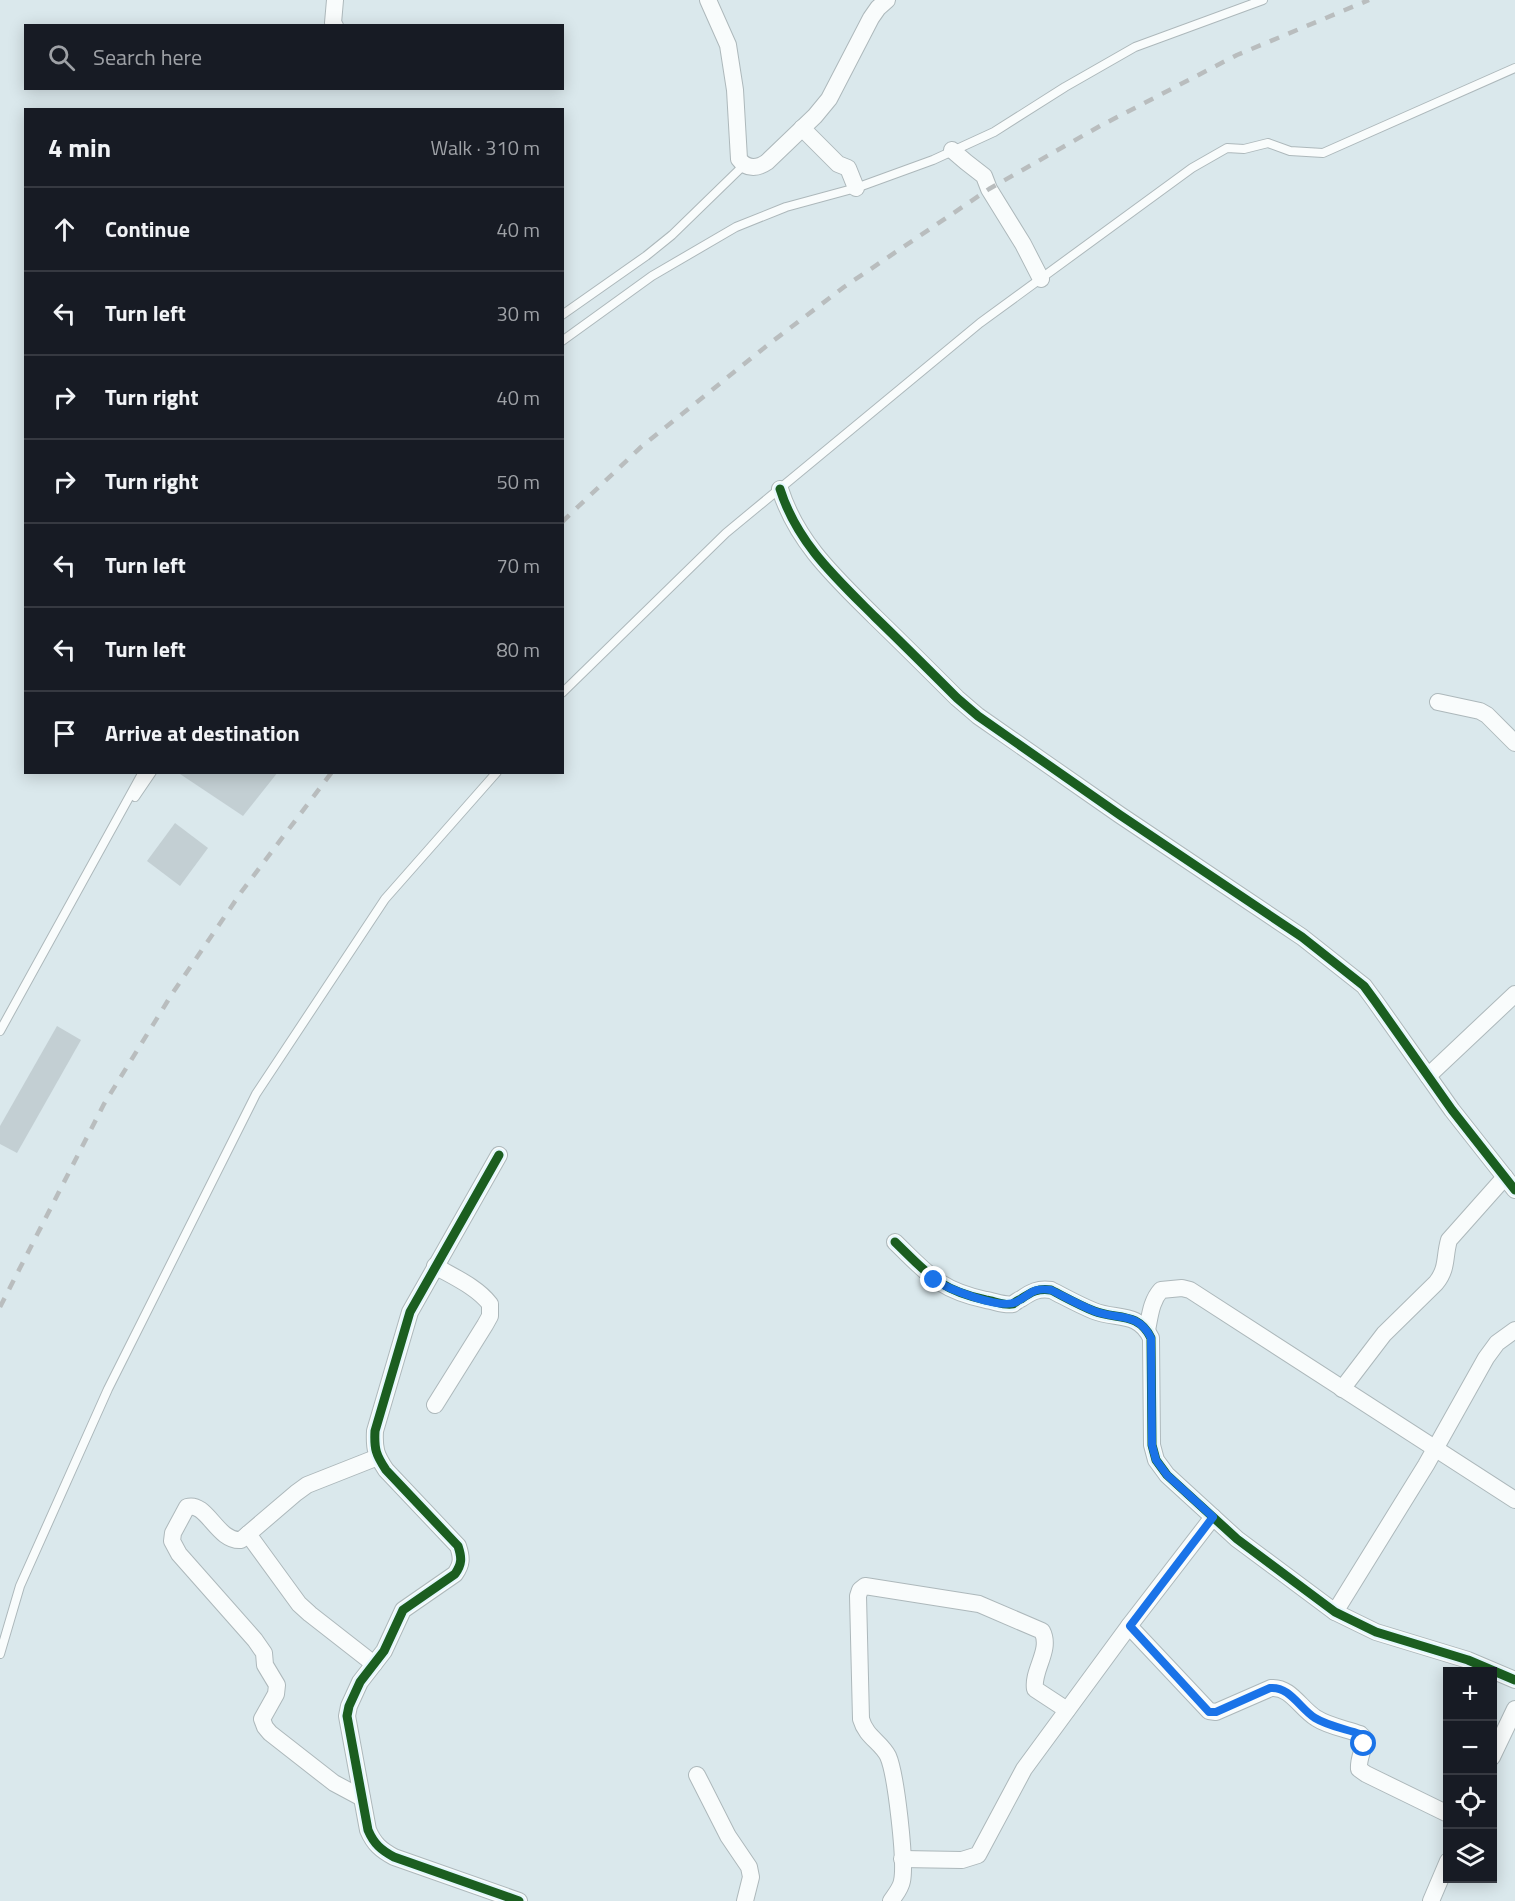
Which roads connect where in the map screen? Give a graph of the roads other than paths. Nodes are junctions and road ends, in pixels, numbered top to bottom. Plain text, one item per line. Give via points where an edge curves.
1 (335, 0) edge
2 (708, 0) edge
3 (887, 0) edge
4 (1263, 0) edge
5 (334, 24) edge
6 (1515, 68) edge
7 (802, 128) junction
8 (952, 150) junction
9 (744, 165) junction
10 (856, 188) junction
11 (1041, 279) junction
12 (564, 314) edge
13 (564, 340) edge
14 (780, 489) junction
15 (564, 691) edge
16 (1438, 702) dead end
17 (1515, 742) edge
18 (142, 774) edge
19 (151, 774) edge
20 (495, 774) edge
21 (107, 837) junction
22 (1515, 994) edge
23 (0, 1031) edge
24 (1428, 1076) junction
25 (499, 1155) dead end
26 (1510, 1183) edge
27 (895, 1242) dead end
28 (435, 1266) junction
29 (1147, 1330) junction
30 (1515, 1330) edge
31 (1342, 1389) junction
32 (435, 1405) dead end
33 (1435, 1449) junction
34 (378, 1457) junction
35 (1515, 1500) edge
36 (1213, 1517) junction
37 (248, 1534) junction
38 (1335, 1612) junction
39 (1130, 1626) junction
40 (0, 1654) edge
41 (374, 1664) junction
42 (1515, 1680) edge
43 (1515, 1709) edge
44 (1067, 1710) junction
45 (1497, 1747) edge
46 (697, 1775) dead end
47 (362, 1798) junction
48 (1443, 1812) edge
49 (902, 1859) junction
50 (1443, 1873) edge
51 (519, 1901) edge
52 (745, 1901) edge
53 (891, 1901) edge
54 (1431, 1901) edge

1 - 5 street
2 - 9 street via 728,45 739,159
3 - 7 street via 871,18 829,99
4 - 8 lane via 1135,47 994,132
6 - 11 lane via 1323,153 1290,151 1268,143 1244,149 1227,148 1192,168
7 - 9 street via 762,165
7 - 10 street via 838,164 848,168
8 - 10 lane
8 - 11 street via 984,176
9 - 12 lane via 672,235
10 - 13 lane via 786,207 736,227 652,276
11 - 14 lane via 980,324
14 - 15 lane via 726,533
14 - 24 street via 787,510 826,567 957,698 1089,794 1302,937 1376,1000
16 - 17 street via 1480,711
18 - 21 lane
19 - 21 lane
20 - 40 lane via 385,899 256,1094 108,1389 20,1586
21 - 23 lane
22 - 24 street
24 - 26 street
25 - 28 street
26 - 31 street via 1449,1240 1443,1274 1384,1334
27 - 29 street via 934,1280 965,1295 1014,1304 1032,1291 1051,1290 1096,1312 1141,1323
28 - 32 street via 485,1296 490,1304 490,1316
28 - 34 street via 404,1330 375,1431
29 - 31 street via 1151,1307 1161,1290 1190,1290
29 - 36 street via 1151,1338 1152,1445 1156,1460
30 - 33 street via 1497,1343 1486,1358
31 - 33 street
33 - 35 street
33 - 38 street
34 - 37 street via 307,1485
34 - 41 street via 458,1546 462,1556 455,1574 403,1610 384,1652
36 - 38 street via 1253,1552
36 - 39 street
37 - 41 street via 299,1604
37 - 47 street via 241,1540 225,1536 193,1506 188,1508 172,1541 264,1653 265,1665 277,1685 262,1719 264,1727 334,1784
38 - 42 street via 1376,1632 1468,1660
39 - 44 street
39 - 48 street via 1209,1712 1278,1687 1314,1718 1364,1738 1359,1769
41 - 47 street via 352,1696 347,1716
43 - 45 street
44 - 49 street via 1024,1769 978,1855 962,1860
44 - 49 street via 1035,1689 1045,1645 1042,1631 979,1604 865,1586 860,1590 861,1719 889,1759
46 - 52 street via 728,1836 749,1867 751,1877
47 - 51 street via 368,1830 382,1851
49 - 53 street via 902,1882
50 - 54 street

